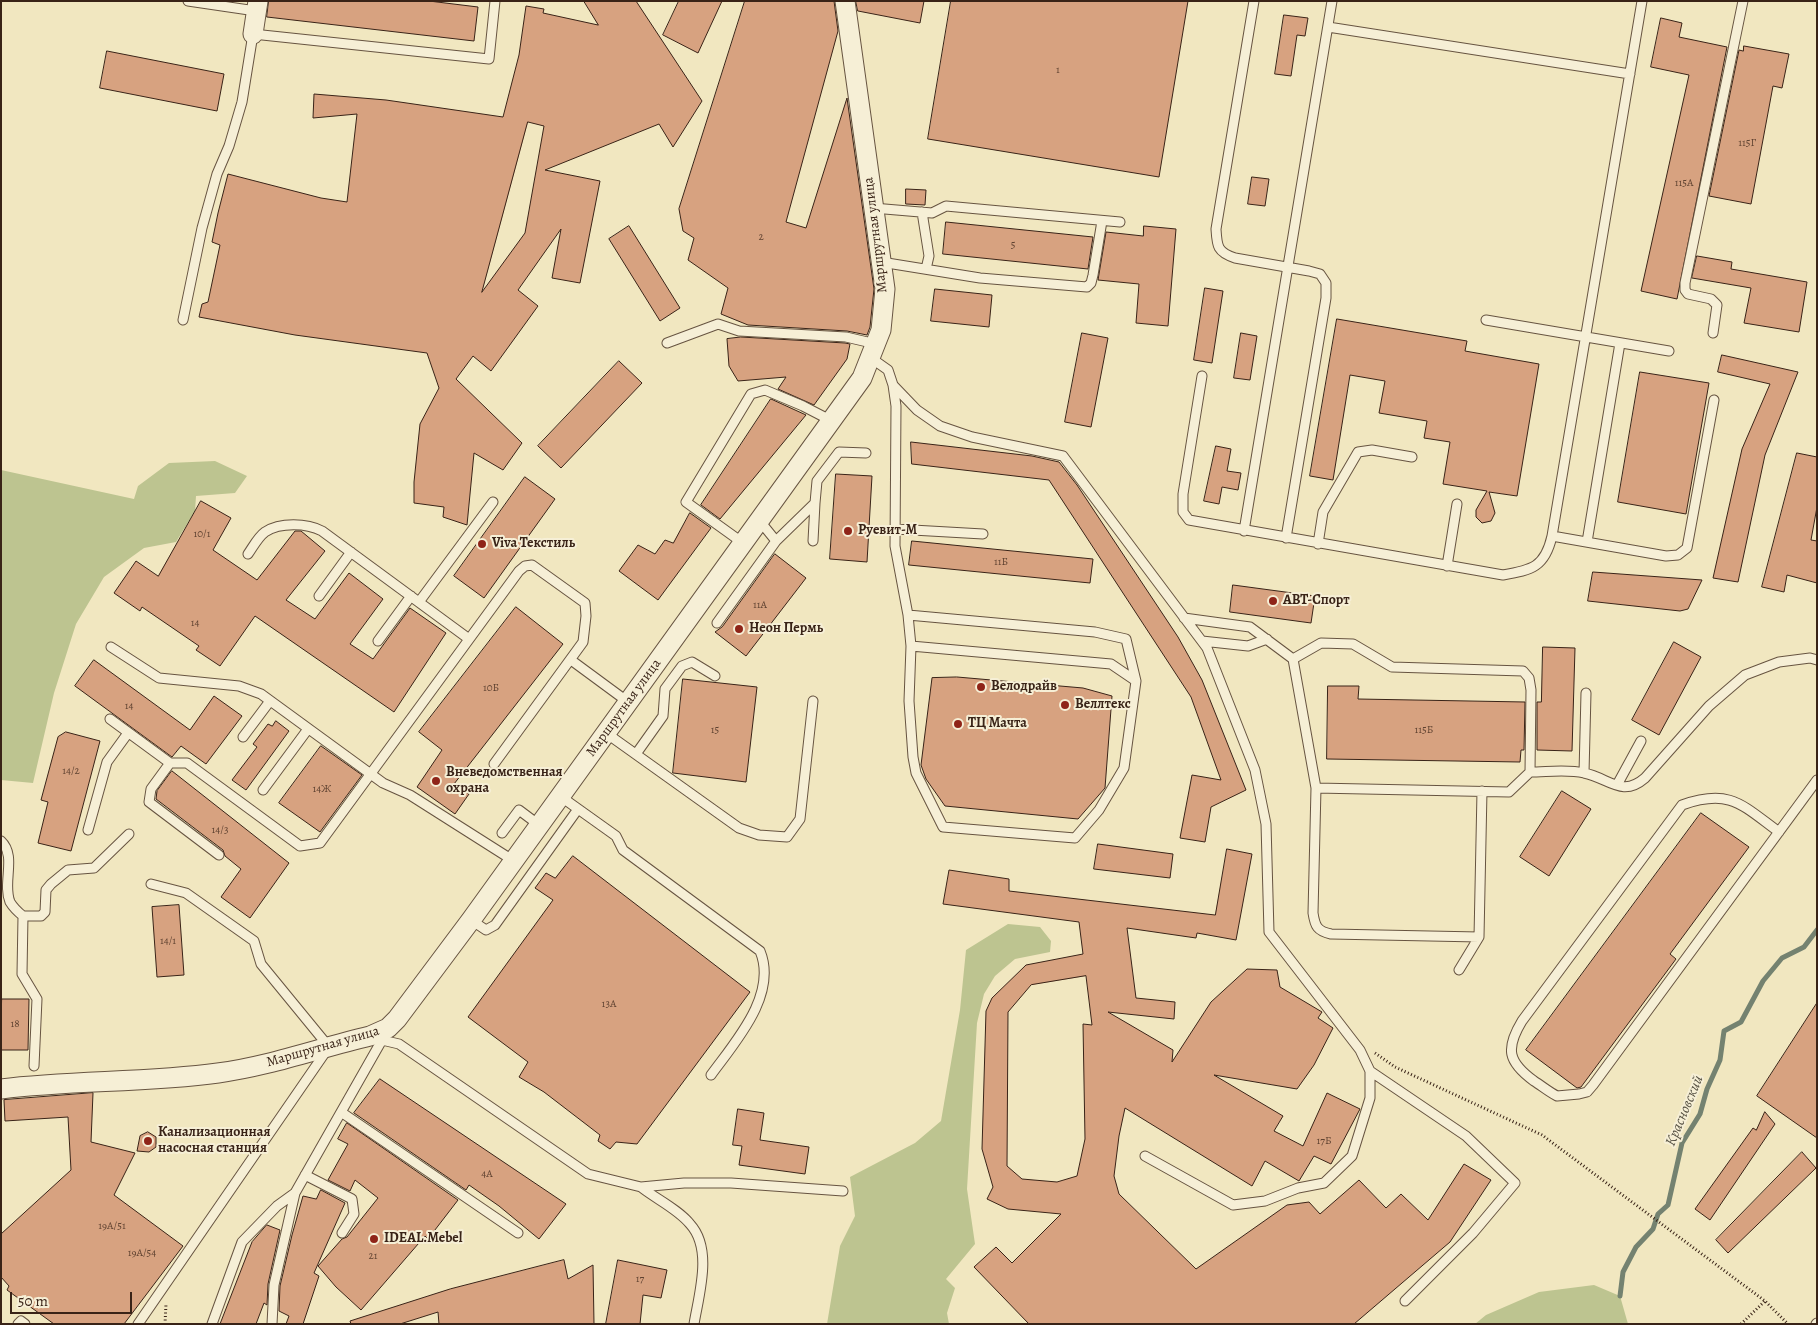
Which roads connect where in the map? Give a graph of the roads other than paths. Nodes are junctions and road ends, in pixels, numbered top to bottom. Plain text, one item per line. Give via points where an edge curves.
1 (188, 1) edge
2 (495, 1) edge
3 (845, 1) edge
4 (1254, 1) edge
5 (1332, 1) edge
6 (1642, 1) edge
7 (1743, 1) edge
8 (257, 6) edge
9 (1328, 27) junction
10 (253, 34) junction
11 (1630, 74) junction
12 (873, 208) junction
13 (922, 212) junction
14 (1102, 221) junction
15 (1120, 222) dead end
16 (881, 262) junction
17 (1289, 267) junction
18 (926, 270) junction
19 (183, 320) dead end
20 (1486, 320) dead end
21 (1713, 333) dead end
22 (1585, 337) junction
23 (667, 343) dead end
24 (1620, 343) junction
25 (874, 351) junction
26 (1670, 351) dead end
27 (1202, 376) dead end
28 (894, 385) junction
29 (1714, 400) dead end
30 (832, 421) junction
31 (866, 454) dead end
32 (1412, 457) dead end
33 (492, 502) dead end
34 (815, 503) junction
35 (1457, 504) dead end
36 (760, 520) junction
37 (895, 529) junction
38 (1244, 531) junction
39 (983, 534) dead end
40 (1552, 536) junction
41 (1286, 538) junction
42 (776, 541) junction
43 (813, 541) dead end
44 (1587, 542) junction
45 (743, 543) junction
46 (1318, 544) junction
47 (351, 552) junction
48 (248, 554) dead end
49 (1447, 566) junction
50 (319, 596) dead end
51 (411, 596) junction
52 (419, 602) junction
53 (908, 615) junction
54 (1184, 618) junction
55 (716, 623) dead end
56 (469, 639) junction
57 (1267, 639) junction
58 (378, 640) dead end
59 (1202, 641) junction
60 (911, 646) junction
61 (111, 647) dead end
62 (1293, 659) junction
63 (571, 660) junction
64 (1817, 660) edge
65 (715, 676) dead end
66 (1136, 680) junction
67 (1586, 693) dead end
68 (270, 701) junction
69 (812, 701) dead end
70 (628, 702) junction
71 (110, 719) dead end
72 (308, 729) junction
73 (128, 733) junction
74 (606, 733) junction
75 (243, 737) dead end
76 (1641, 741) dead end
77 (636, 754) junction
78 (170, 763) junction
79 (494, 764) dead end
80 (1530, 772) junction
81 (1584, 773) junction
82 (370, 774) junction
83 (1817, 780) edge
84 (1617, 785) junction
85 (1316, 788) junction
86 (263, 790) dead end
87 (1482, 791) junction
88 (560, 796) junction
89 (578, 809) junction
90 (539, 826) junction
91 (88, 830) dead end
92 (1779, 832) junction
93 (502, 833) dead end
94 (129, 834) dead end
95 (1, 841) edge
96 (219, 855) dead end
97 (514, 861) junction
98 (151, 884) dead end
99 (23, 916) junction
100 (471, 920) junction
101 (1479, 937) junction
102 (1459, 970) dead end
103 (381, 1036) junction
104 (329, 1048) junction
105 (34, 1066) dead end
106 (1370, 1071) junction
107 (711, 1075) dead end
108 (1, 1089) edge
109 (341, 1112) junction
110 (1144, 1156) dead end
111 (305, 1175) junction
112 (641, 1187) junction
113 (844, 1191) dead end
114 (295, 1193) junction
115 (342, 1233) dead end
116 (518, 1233) dead end
117 (1405, 1302) dead end
118 (18, 1324) edge
119 (25, 1324) edge
120 (138, 1324) edge
121 (212, 1324) edge
122 (272, 1324) edge
123 (694, 1324) edge

1 - 8 lane
2 - 10 lane via 489,59
3 - 12 street, Маршрутная улица
4 - 17 lane via 1216,229 1217,245 1223,254 1234,258
5 - 9 lane
6 - 11 lane
7 - 21 lane via 1685,283 1688,294 1711,299 1717,305
8 - 10 street
9 - 11 lane
9 - 17 lane
10 - 19 lane via 242,102 202,228
11 - 22 lane
12 - 13 lane
12 - 16 street, Маршрутная улица
13 - 14 lane via 932,213 946,206
13 - 18 lane via 928,256
14 - 15 lane
14 - 18 lane via 1093,276 1087,287
16 - 18 lane
16 - 25 street, Маршрутная улица via 885,289 881,330
17 - 38 lane
17 - 41 lane via 1320,274 1326,283 1326,298
20 - 22 lane
22 - 24 lane
22 - 40 lane
23 - 25 lane via 718,324 739,331 846,337
24 - 26 lane
24 - 44 lane
25 - 28 lane
25 - 30 street, Маршрутная улица via 862,378
27 - 38 lane via 1182,494 1183,512 1189,520 1201,524
28 - 37 lane
28 - 54 lane via 922,415 948,429 1063,456
29 - 44 lane via 1687,548 1678,555 1666,556
30 - 36 street, Маршрутная улица
30 - 45 lane via 765,390 752,394 686,502
31 - 34 lane via 839,452 817,481
32 - 46 lane via 1372,450 1358,452 1323,512
33 - 52 lane
34 - 42 lane
34 - 43 lane
35 - 49 lane
36 - 42 lane
36 - 45 street, Маршрутная улица
37 - 39 lane
37 - 53 lane via 895,546
38 - 41 lane
40 - 44 lane
40 - 49 lane via 1548,553 1538,565 1526,571 1503,575
41 - 46 lane
42 - 55 lane
45 - 70 street, Маршрутная улица
46 - 49 lane
47 - 48 lane via 322,531 299,525 266,532
47 - 50 lane
47 - 51 lane
51 - 52 lane
51 - 58 lane
52 - 56 lane
53 - 60 lane
53 - 66 lane via 1095,632 1126,639
54 - 57 lane via 1250,627
54 - 59 lane
56 - 63 lane via 519,571 532,565 585,603 583,642
56 - 82 lane
57 - 59 lane via 1248,646
57 - 62 lane
59 - 106 lane via 1255,770 1266,824 1270,932 1360,1050
60 - 66 lane via 1111,664
60 - 66 lane via 909,701 916,773 943,827 1075,838 1099,810 1124,768
61 - 68 lane via 159,678 250,688
62 - 80 lane via 1321,644 1353,644 1392,667 1522,671 1529,678 1531,690
62 - 85 lane
63 - 70 lane
63 - 79 lane
64 - 84 lane via 1778,662 1745,675 1709,706 1637,786
65 - 77 lane via 692,662 682,666 665,689 663,716
67 - 81 lane
68 - 72 lane
68 - 75 lane
69 - 77 lane via 800,819 787,837 759,835 739,828
70 - 74 street, Маршрутная улица
71 - 73 lane
72 - 82 lane
72 - 86 lane
73 - 78 lane
73 - 91 lane via 107,762
74 - 77 lane
74 - 88 street, Маршрутная улица
76 - 84 lane
78 - 82 lane via 187,763 300,846 320,843
78 - 96 lane via 151,790 149,802
80 - 81 lane
80 - 87 lane via 1509,792
81 - 84 lane
82 - 97 lane via 410,795
83 - 92 lane
85 - 87 lane
85 - 101 lane via 1313,912 1315,926 1321,932
87 - 101 lane
88 - 89 lane
88 - 90 street, Маршрутная улица
89 - 100 lane via 495,925 486,930
89 - 107 lane via 616,836 623,850 760,951 763,969 758,1006
90 - 93 lane via 519,810
90 - 97 street, Маршрутная улица
92 - 92 lane via 1586,1092 1557,1096 1519,1070 1512,1052 1516,1030 1682,805 1717,798 1733,799
94 - 99 lane via 94,868 68,870 51,884 46,890 42,916
95 - 99 lane via 8,854 9,901
97 - 100 street, Маршрутная улица
98 - 104 lane via 186,893 254,941 261,964
99 - 105 lane via 22,974 37,999
100 - 103 street, Маршрутная улица
101 - 102 lane
103 - 104 street, Маршрутная улица
103 - 109 lane
103 - 112 lane via 399,1044 588,1174
104 - 108 street, Маршрутная улица via 210,1074 136,1082
104 - 120 lane
106 - 110 lane via 1370,1098 1352,1156 1324,1183 1298,1188 1265,1201 1233,1205
106 - 117 lane via 1466,1136 1514,1183 1473,1234
109 - 111 lane
109 - 116 lane
111 - 114 lane
111 - 115 lane via 352,1199 354,1214
112 - 113 lane via 731,1183
112 - 123 lane via 690,1223 701,1240 702,1272
114 - 121 lane via 277,1206 242,1242
114 - 122 lane via 274,1285
118 - 119 lane via 21,1321

